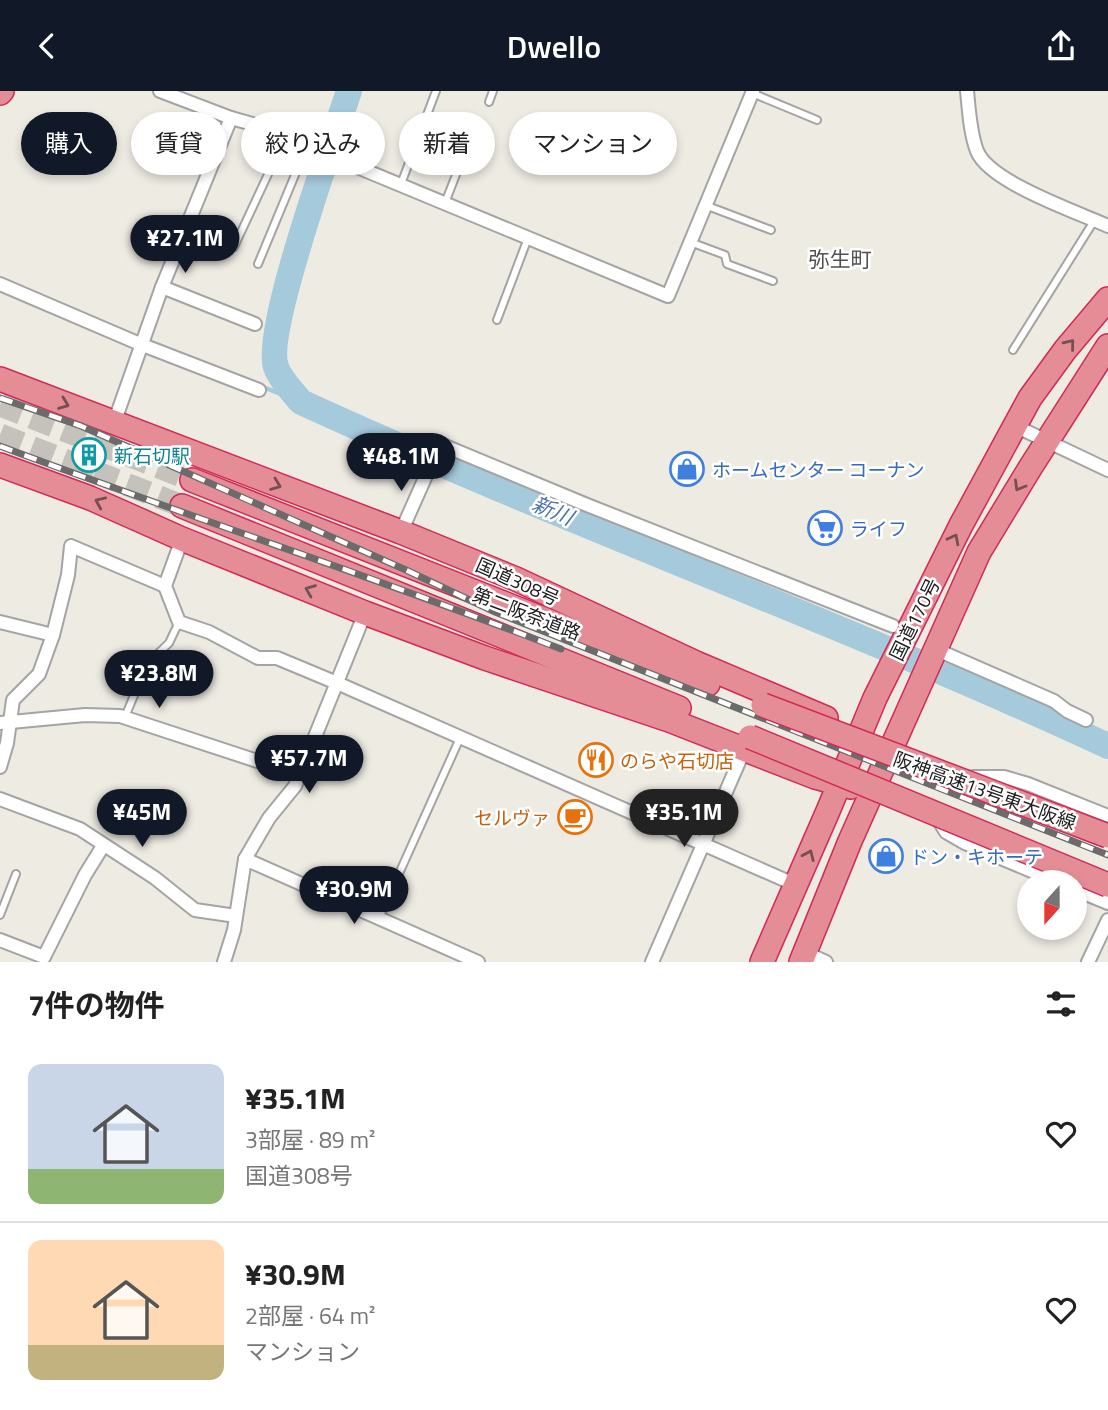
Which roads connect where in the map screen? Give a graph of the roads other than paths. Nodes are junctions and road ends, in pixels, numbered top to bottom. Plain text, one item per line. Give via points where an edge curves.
1 (160, 91) edge
2 (436, 91) edge
3 (493, 91) edge
4 (967, 91) edge
5 (752, 92) edge
6 (489, 102) dead end
7 (231, 118) junction
8 (817, 120) dead end
9 (241, 121) edge
10 (268, 175) edge
11 (295, 175) edge
12 (377, 175) edge
13 (456, 175) edge
14 (401, 185) junction
15 (445, 204) junction
16 (705, 205) junction
17 (1094, 220) junction
18 (1108, 226) edge
19 (771, 230) dead end
20 (528, 238) junction
21 (690, 242) junction
22 (234, 247) dead end
23 (258, 264) dead end
24 (773, 281) dead end
25 (0, 283) edge
26 (162, 287) junction
27 (1108, 299) edge
28 (497, 320) dead end
29 (255, 324) dead end
30 (140, 344) junction
31 (1108, 346) edge
32 (1013, 350) dead end
33 (0, 379) edge
34 (259, 390) dead end
35 (114, 423) junction
36 (1015, 426) junction
37 (1046, 442) junction
38 (0, 465) edge
39 (1108, 470) edge
40 (401, 533) junction
41 (182, 539) junction
42 (165, 586) junction
43 (365, 613) junction
44 (0, 622) edge
45 (179, 622) junction
46 (54, 635) junction
47 (896, 644) junction
48 (930, 661) junction
49 (696, 663) junction
50 (337, 683) junction
51 (125, 717) junction
52 (669, 720) junction
53 (1086, 720) dead end
54 (4, 722) edge
55 (460, 737) junction
56 (861, 738) junction
57 (892, 745) junction
58 (745, 748) junction
59 (0, 767) edge
60 (300, 775) junction
61 (973, 777) junction
62 (844, 780) junction
63 (871, 794) junction
64 (0, 799) edge
65 (1108, 816) edge
66 (938, 819) junction
67 (1108, 829) edge
68 (1108, 836) edge
69 (705, 844) junction
70 (1108, 844) edge
71 (103, 846) junction
72 (245, 859) junction
73 (1029, 870) edge
74 (16, 874) dead end
75 (796, 884) junction
76 (1108, 886) edge
77 (1087, 894) edge
78 (1108, 903) edge
79 (0, 915) edge
80 (236, 916) junction
81 (379, 918) junction
82 (1108, 920) edge
83 (0, 940) edge
84 (802, 957) edge
85 (224, 962) edge
86 (478, 962) edge
87 (652, 962) edge
88 (762, 962) edge
89 (827, 962) edge
90 (1088, 962) edge

1 - 7 street
2 - 14 lane
3 - 6 lane
4 - 17 street via 977,153 996,172 1028,192
5 - 8 lane
5 - 16 street
7 - 9 street
7 - 26 street
10 - 22 lane
11 - 23 lane
12 - 14 street
13 - 15 lane
14 - 15 street
15 - 20 street
16 - 19 lane
16 - 21 street
17 - 18 street
17 - 32 lane
20 - 21 street via 667,296
20 - 28 lane
21 - 24 lane via 725,255 727,264
25 - 30 street
26 - 29 street
26 - 30 street
36 -> 27 highway, 国道170号 via 1051,368
30 - 34 street
30 - 35 street
31 - 37 highway, 国道170号
33 -> 35 highway, 国道308号
35 -> 40 highway, 国道308号
36 - 37 street
47 -> 36 highway, 国道170号
37 - 39 street
37 -> 48 highway, 国道170号 via 979,551
41 -> 38 highway
40 - 47 street via 440,444
40 - 49 highway, 国道308号 via 516,579
41 - 42 street
43 -> 41 highway
42 - 45 street
42 - 46 street via 71,545
43 - 50 street
43 - 52 highway
44 - 46 street
45 - 50 street via 258,657 277,658
45 - 51 lane via 169,643 147,664
46 - 54 street via 39,674 13,700
47 - 56 highway, 国道170号
48 - 53 street via 1054,701
48 - 57 highway, 国道170号
49 - 56 highway, 国道308号
49 - 56 highway, 第二阪奈道路, bridge via 376,538 192,480
50 - 55 street
50 - 60 street
51 - 54 street via 85,715
51 - 60 street
52 - 58 highway
52 - 62 highway, 第二阪奈道路, bridge via 354,593 182,506
54 - 59 street via 7,743
55 - 69 street
55 - 81 lane
56 - 57 highway, 国道308号
56 - 62 highway, 国道170号
56 - 68 highway, 阪神高速13号東大阪線, bridge
57 - 61 highway, 国道308号
57 - 63 highway, 国道170号
57 - 70 highway via 911,768
58 - 62 highway via 815,777
58 - 69 street
60 - 72 street
61 - 65 street via 1004,777
61 - 67 highway, 国道308号
62 - 63 highway
75 -> 62 highway, 国道170号
62 - 76 highway, 阪神高速13号東大阪線, bridge
63 - 66 highway
63 - 84 highway, 国道170号
64 - 71 street via 80,829
66 - 73 street via 946,832 965,843
66 - 76 highway
69 - 75 street
69 - 87 street
71 - 80 street via 195,909
71 - 83 street via 44,957
72 - 80 street
72 - 81 street
74 - 79 lane
75 - 88 highway, 国道170号
77 - 78 street
80 - 85 street
81 - 86 street
82 - 90 street
84 - 89 street

